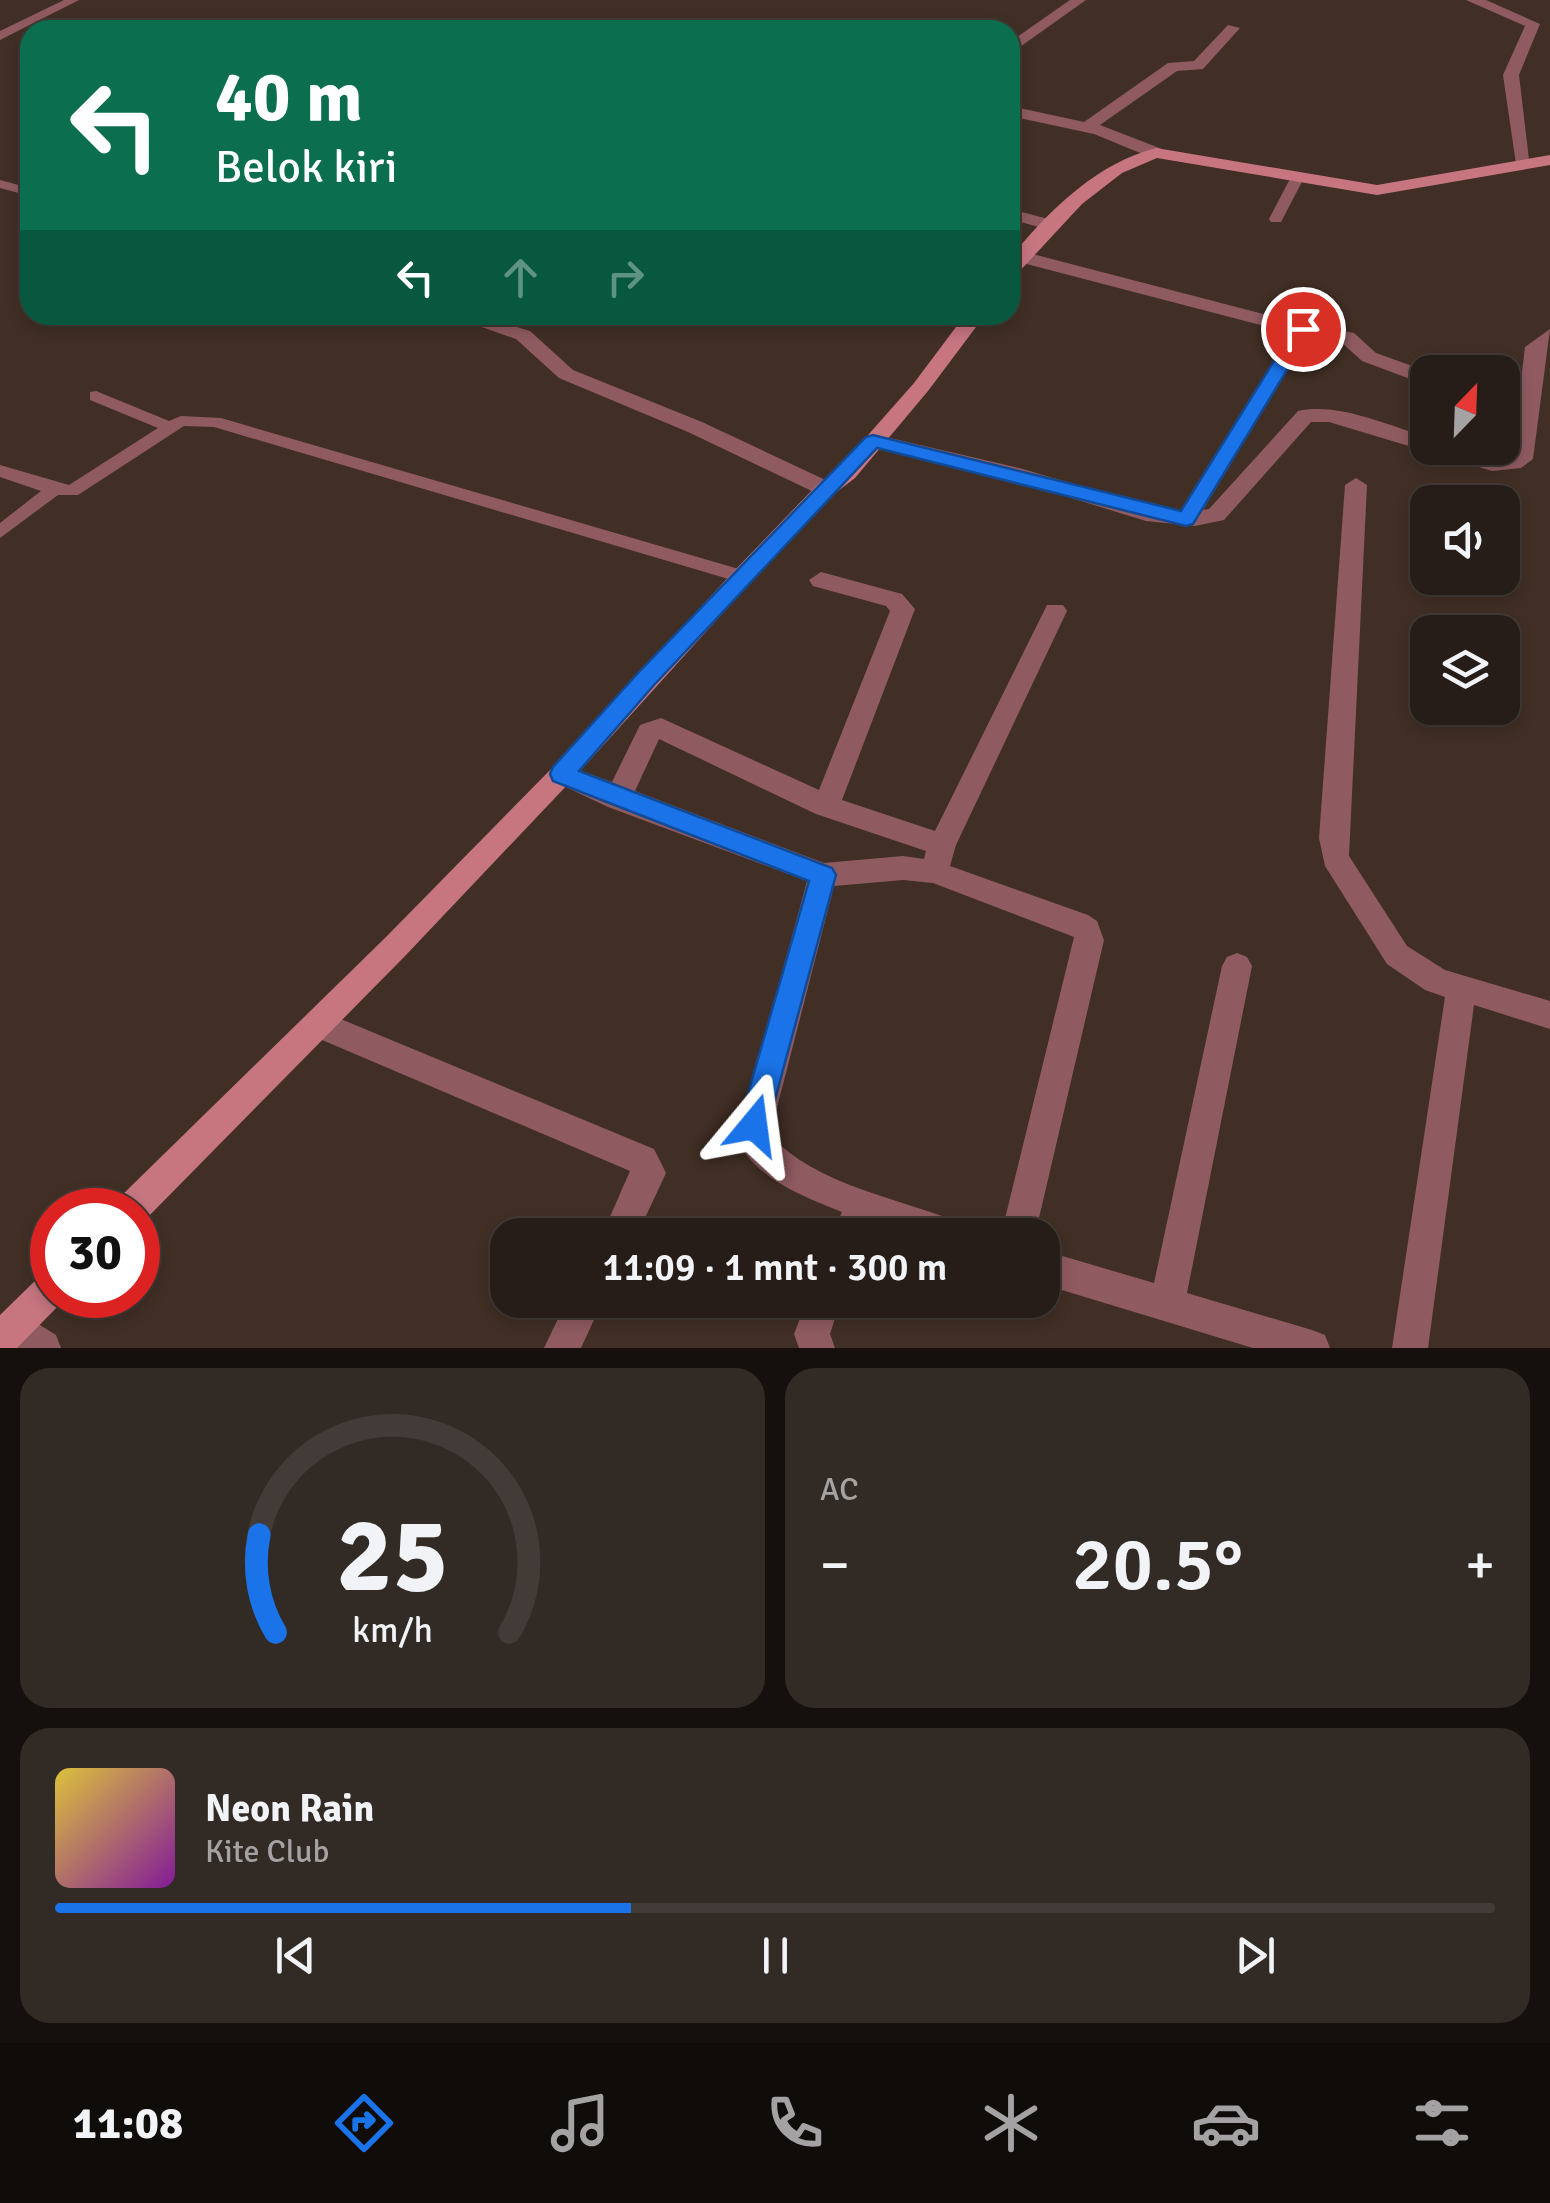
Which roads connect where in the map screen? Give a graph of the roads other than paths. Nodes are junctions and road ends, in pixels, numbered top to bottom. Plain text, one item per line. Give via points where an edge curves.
1 (73, 0) edge
2 (1079, 0) edge
3 (1473, 0) edge
4 (32, 20) edge
5 (1232, 28) dead end
6 (1020, 42) edge
7 (1020, 113) edge
8 (1087, 127) junction
9 (1156, 153) junction
10 (1550, 160) edge
11 (1524, 164) junction
12 (1297, 178) junction
13 (1020, 217) edge
14 (1276, 219) dead end
15 (1050, 226) junction
16 (1020, 258) edge
17 (1020, 264) edge
18 (490, 325) edge
19 (968, 325) edge
20 (1303, 329) junction
21 (1550, 335) edge
22 (1410, 372) edge
23 (96, 396) dead end
24 (169, 427) junction
25 (1410, 439) edge
26 (873, 441) junction
27 (1520, 460) edge
28 (0, 470) edge
29 (1356, 485) dead end
30 (54, 489) junction
31 (826, 489) junction
32 (1186, 520) junction
33 (0, 532) edge
34 (742, 577) junction
35 (820, 580) dead end
36 (1055, 611) dead end
37 (562, 774) junction
38 (618, 799) junction
39 (826, 806) junction
40 (938, 859) junction
41 (823, 875) junction
42 (1237, 966) dead end
43 (1460, 988) junction
44 (1550, 1014) edge
45 (318, 1024) junction
46 (153, 1188) edge
47 (862, 1203) junction
48 (628, 1218) edge
49 (856, 1218) edge
50 (903, 1218) edge
51 (1022, 1218) edge
52 (1060, 1272) edge
53 (1167, 1304) junction
54 (30, 1310) edge
55 (577, 1318) edge
56 (818, 1318) edge
57 (7, 1333) edge
58 (43, 1348) edge
59 (562, 1348) edge
60 (816, 1348) edge
61 (1312, 1348) edge
62 (1410, 1348) edge

1 - 4 lane
2 - 6 street
3 - 11 street via 1532,22 1511,84
5 - 8 street via 1198,66 1172,66
7 - 8 street
8 - 9 street
9 - 12 street
9 - 15 street via 1132,159
10 - 11 street
11 - 12 street via 1376,190
12 - 14 lane
13 - 15 street
15 - 16 street
17 - 20 street
18 - 31 street via 523,335 566,374
19 - 26 street
20 - 22 street via 1347,338 1369,356
20 - 32 street
21 - 27 street via 1534,347
23 - 24 lane
24 - 30 lane via 82,487
24 - 34 lane via 181,420 215,422
25 - 32 street via 1330,416 1305,416 1216,515
26 - 31 street
26 - 32 street
28 - 30 lane
29 - 43 street via 1335,858 1397,955
30 - 33 lane
31 - 34 street
34 - 37 street
35 - 39 street via 894,600 904,609
36 - 40 street
37 - 38 street
37 - 45 street
38 - 39 street via 650,732 661,728
38 - 41 street
39 - 40 street
40 - 41 street
40 - 51 street via 1087,930
41 - 47 street via 753,1140 773,1161
42 - 53 street
43 - 44 street
43 - 62 street
45 - 46 street
45 - 48 street via 642,1160 650,1173
47 - 49 street
47 - 50 street
52 - 53 street
53 - 61 street
54 - 57 street
55 - 59 street
56 - 60 street
57 - 58 street

